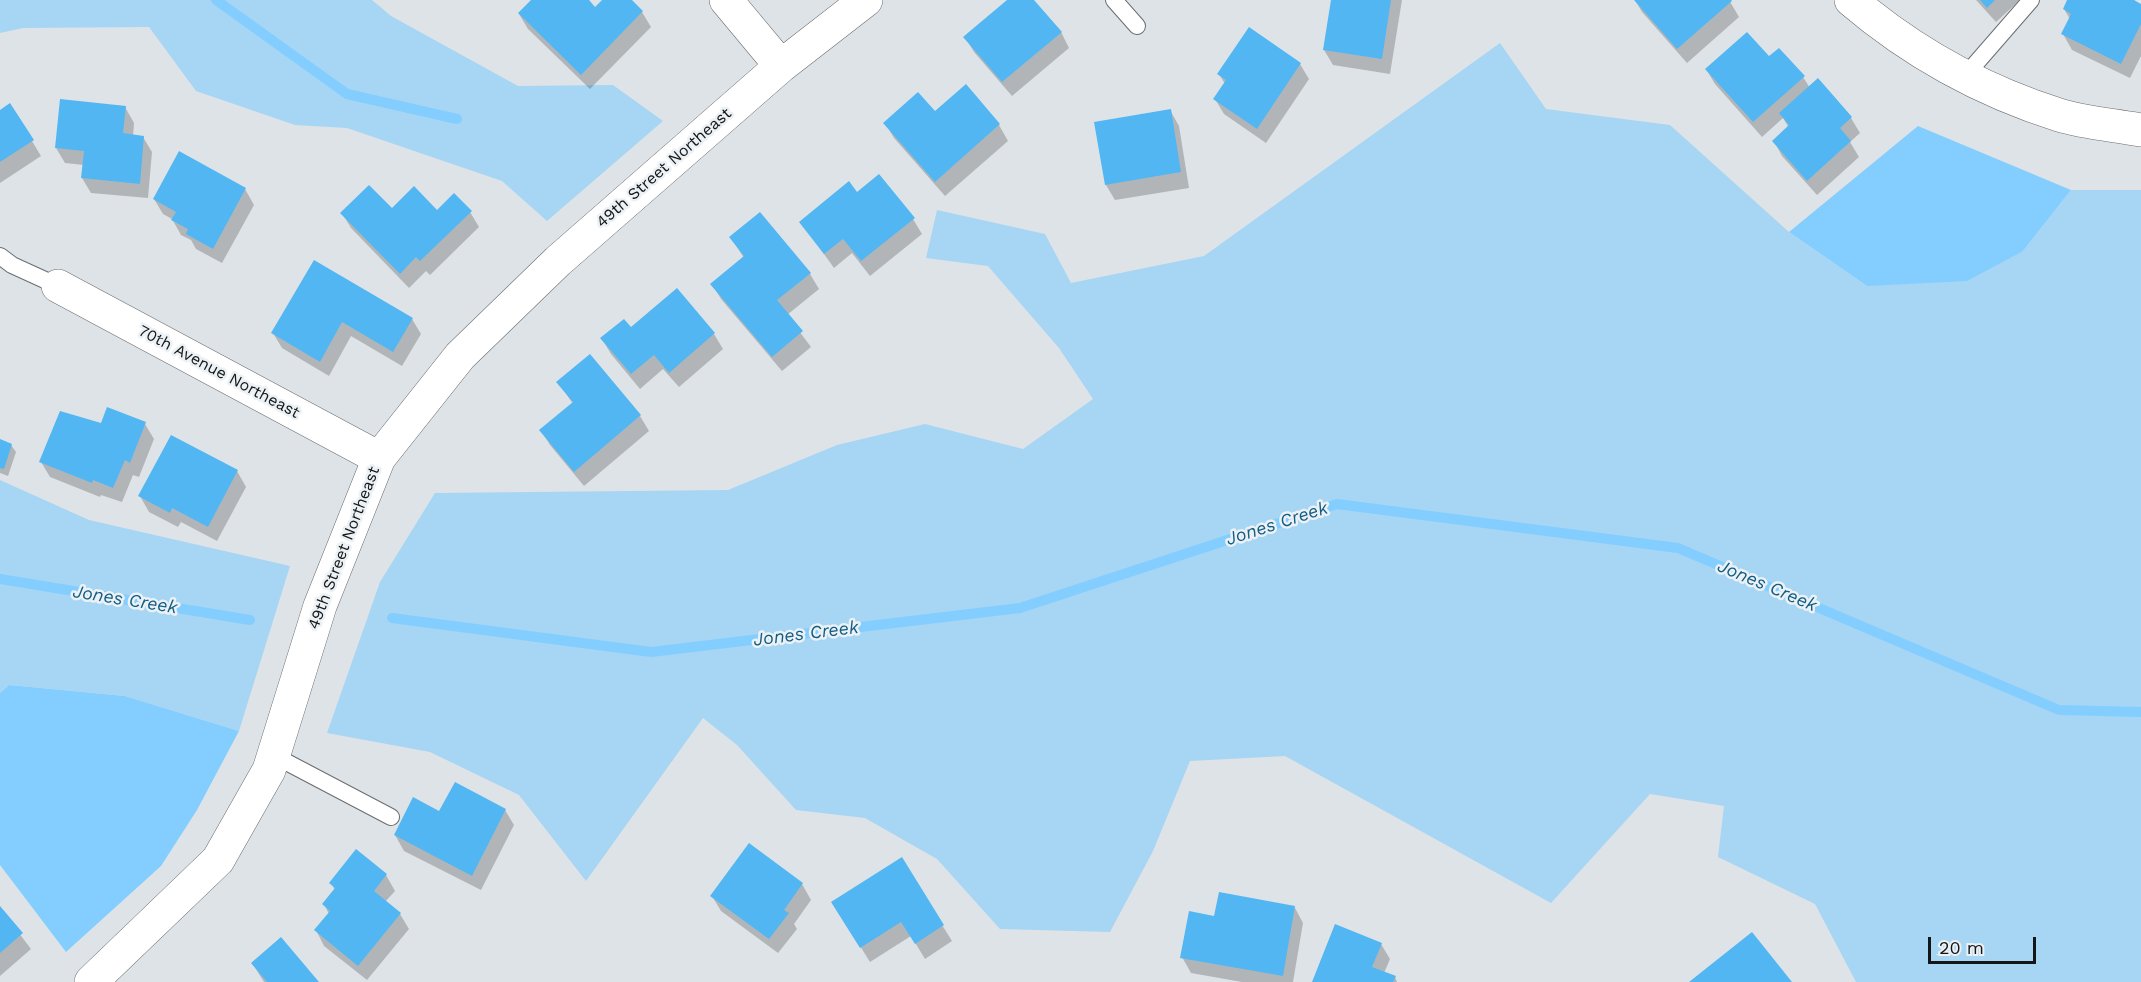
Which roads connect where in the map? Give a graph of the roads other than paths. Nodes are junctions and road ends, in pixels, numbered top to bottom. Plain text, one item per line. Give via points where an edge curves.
1 (726, 0) edge
2 (866, 0) edge
3 (1114, 0) edge
4 (1851, 0) edge
5 (2031, 0) edge
6 (1137, 26) dead end
7 (781, 66) junction
8 (1964, 77) junction
9 (2141, 130) edge
10 (0, 255) edge
11 (58, 286) joint
12 (379, 458) junction
13 (273, 755) junction
14 (391, 817) dead end
15 (91, 982) edge

1 - 7 street
2 - 7 street, 49th Street Northeast
3 - 6 lane
4 - 8 street via 1885,28
5 - 8 lane
7 - 12 street, 49th Street Northeast via 558,261 460,356
8 - 9 street via 2061,116
10 - 11 lane via 12,265
11 - 12 street, 70th Avenue Northeast
12 - 13 street, 49th Street Northeast via 320,606
13 - 14 lane
13 - 15 street, 49th Street Northeast via 269,770 218,860

